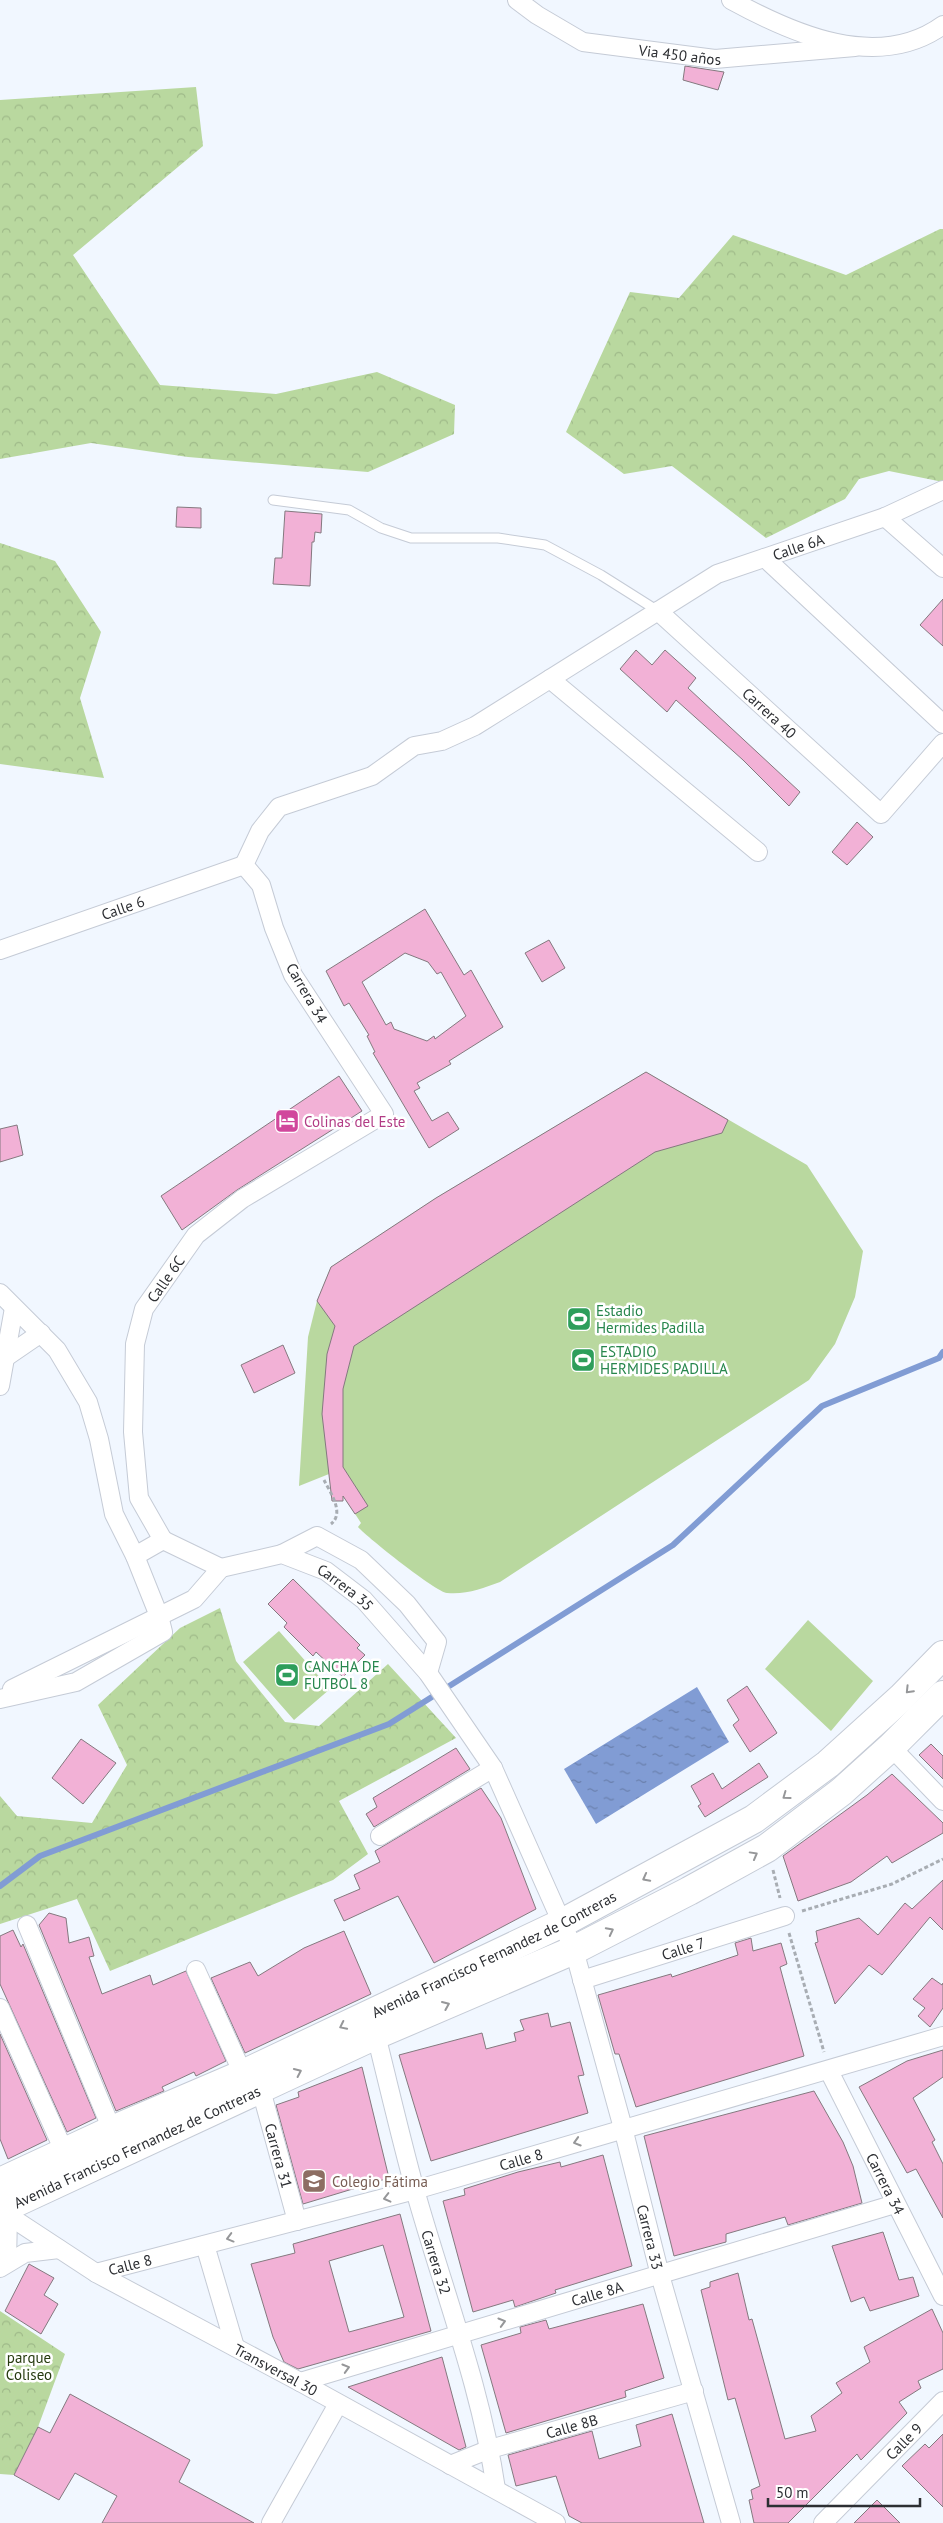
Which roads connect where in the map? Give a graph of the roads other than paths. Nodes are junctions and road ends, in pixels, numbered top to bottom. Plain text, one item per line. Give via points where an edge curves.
1 (516, 0) edge
2 (731, 0) edge
3 (943, 25) edge
4 (856, 47) junction
5 (943, 490) edge
6 (273, 500) dead end
7 (885, 517) junction
8 (765, 558) junction
9 (943, 568) edge
10 (658, 611) junction
11 (550, 679) junction
12 (943, 724) edge
13 (943, 743) edge
14 (758, 852) dead end
15 (244, 865) junction
16 (0, 949) edge
17 (384, 1114) joint
18 (0, 1293) edge
19 (14, 1308) junction
20 (41, 1333) junction
21 (6, 1357) junction
22 (0, 1386) edge
23 (163, 1540) junction
24 (282, 1554) junction
25 (134, 1556) junction
26 (221, 1568) junction
27 (159, 1616) junction
28 (943, 1655) edge
29 (433, 1679) junction
30 (0, 1695) edge
31 (943, 1695) edge
32 (0, 1699) edge
33 (891, 1747) junction
34 (493, 1768) junction
35 (943, 1801) edge
36 (380, 1836) dead end
37 (785, 1916) road end
38 (562, 1922) junction
39 (28, 1925) dead end
40 (574, 1950) junction
41 (196, 1970) dead end
42 (582, 1980) junction
43 (0, 2008) edge
44 (376, 2035) junction
45 (943, 2036) edge
46 (830, 2071) junction
47 (252, 2082) junction
48 (623, 2128) junction
49 (112, 2130) junction
50 (64, 2151) junction
51 (0, 2182) edge
52 (415, 2190) junction
53 (895, 2204) junction
54 (2, 2211) edge
55 (296, 2221) junction
56 (205, 2245) junction
57 (59, 2249) junction
58 (4, 2266) edge
59 (96, 2273) junction
60 (660, 2275) junction
61 (943, 2296) edge
62 (460, 2334) junction
63 (235, 2347) junction
64 (300, 2382) junction
65 (694, 2391) junction
66 (943, 2402) edge
67 (338, 2404) junction
68 (490, 2449) junction
69 (450, 2465) junction
70 (496, 2489) junction
71 (271, 2523) edge
72 (556, 2523) edge
73 (731, 2523) edge
74 (823, 2523) edge

1 - 4 street, Via 450 años via 583,42 716,59
2 - 4 street via 809,38
3 - 4 street via 928,36 897,44
5 - 7 street, Calle 6A
6 - 10 lane via 349,510 381,528 411,538 498,538 546,545
7 - 8 street, Calle 6A
7 - 9 street
8 - 10 street, Calle 6A via 717,574
8 - 12 street
10 - 11 street, Calle 6A
10 - 13 street, Carrera 40 via 881,814
11 - 14 street
11 - 15 street, Calle 6A via 475,726 442,741 414,746 372,776 279,807 260,831
15 - 16 street, Calle 6
15 - 17 street, Carrera 34 via 261,885 274,928 294,974
17 - 23 street, Calle 6C via 242,1200 196,1235 144,1309 135,1344 133,1432 139,1498
18 - 19 street
19 - 20 street
19 - 21 street
20 - 21 street
20 - 25 street via 57,1350 88,1402 100,1439 114,1514
21 - 22 street
23 - 25 street
23 - 26 street
24 - 26 street
24 - 29 street, Carrera 35 via 326,1571 364,1600
24 - 29 street via 317,1536 361,1560 407,1604 437,1642
25 - 27 street
26 - 27 street via 194,1599
27 - 30 street
27 - 32 street via 163,1632 76,1682
28 -> 38 main road, Avenida Francisco Fernandez de Contreras via 902,1698 828,1764 754,1819
29 - 34 street, Carrera 35
31 - 33 main road, Avenida Francisco Fernandez de Contreras
33 - 35 street
40 -> 33 main road, Avenida Francisco Fernandez de Contreras via 767,1848 842,1792
34 - 36 street
34 - 38 street, Carrera 33
37 - 42 street, Calle 7
38 - 40 street, Carrera 33
38 -> 47 main road, Avenida Francisco Fernandez de Contreras
39 - 49 street
40 - 42 street, Carrera 33
44 -> 40 main road, Avenida Francisco Fernandez de Contreras
41 - 47 street, Carrera 31
42 - 48 street, Carrera 33
43 - 50 street
47 -> 44 main road, Avenida Francisco Fernandez de Contreras
44 - 52 street, Carrera 32
45 - 46 street, Calle 8
46 - 48 street, Calle 8
46 - 53 street, Carrera 34
47 - 49 main road, Avenida Francisco Fernandez de Contreras
47 - 54 main road, Avenida Francisco Fernandez de Contreras
47 - 55 street, Carrera 31
48 -> 52 street, Calle 8
48 - 60 street, Carrera 33
49 - 50 main road, Avenida Francisco Fernandez de Contreras
50 - 51 main road, Avenida Francisco Fernandez de Contreras
52 -> 55 street, Calle 8
52 - 62 street, Carrera 32
53 - 60 street, Calle 8A
53 - 61 street, Carrera 34
54 - 57 street, Transversal 30
54 - 58 street
55 -> 56 street, Calle 8
56 - 59 street, Calle 8
56 - 63 street
57 - 58 street via 25,2253
57 - 59 street, Transversal 30
59 - 63 street, Transversal 30
62 -> 60 street, Calle 8A
60 - 65 street, Carrera 33
64 -> 62 street, Calle 8A
62 - 68 street, Carrera 32
63 - 64 street, Transversal 30
64 - 67 street, Transversal 30
65 - 68 street, Calle 8B
65 - 73 street, Carrera 33
66 - 74 street, Calle 9
67 - 69 street, Transversal 30
67 - 71 street
68 - 69 street, Calle 8B
68 - 70 street, Carrera 32
69 - 70 street, Transversal 30
70 - 72 street, Transversal 30

